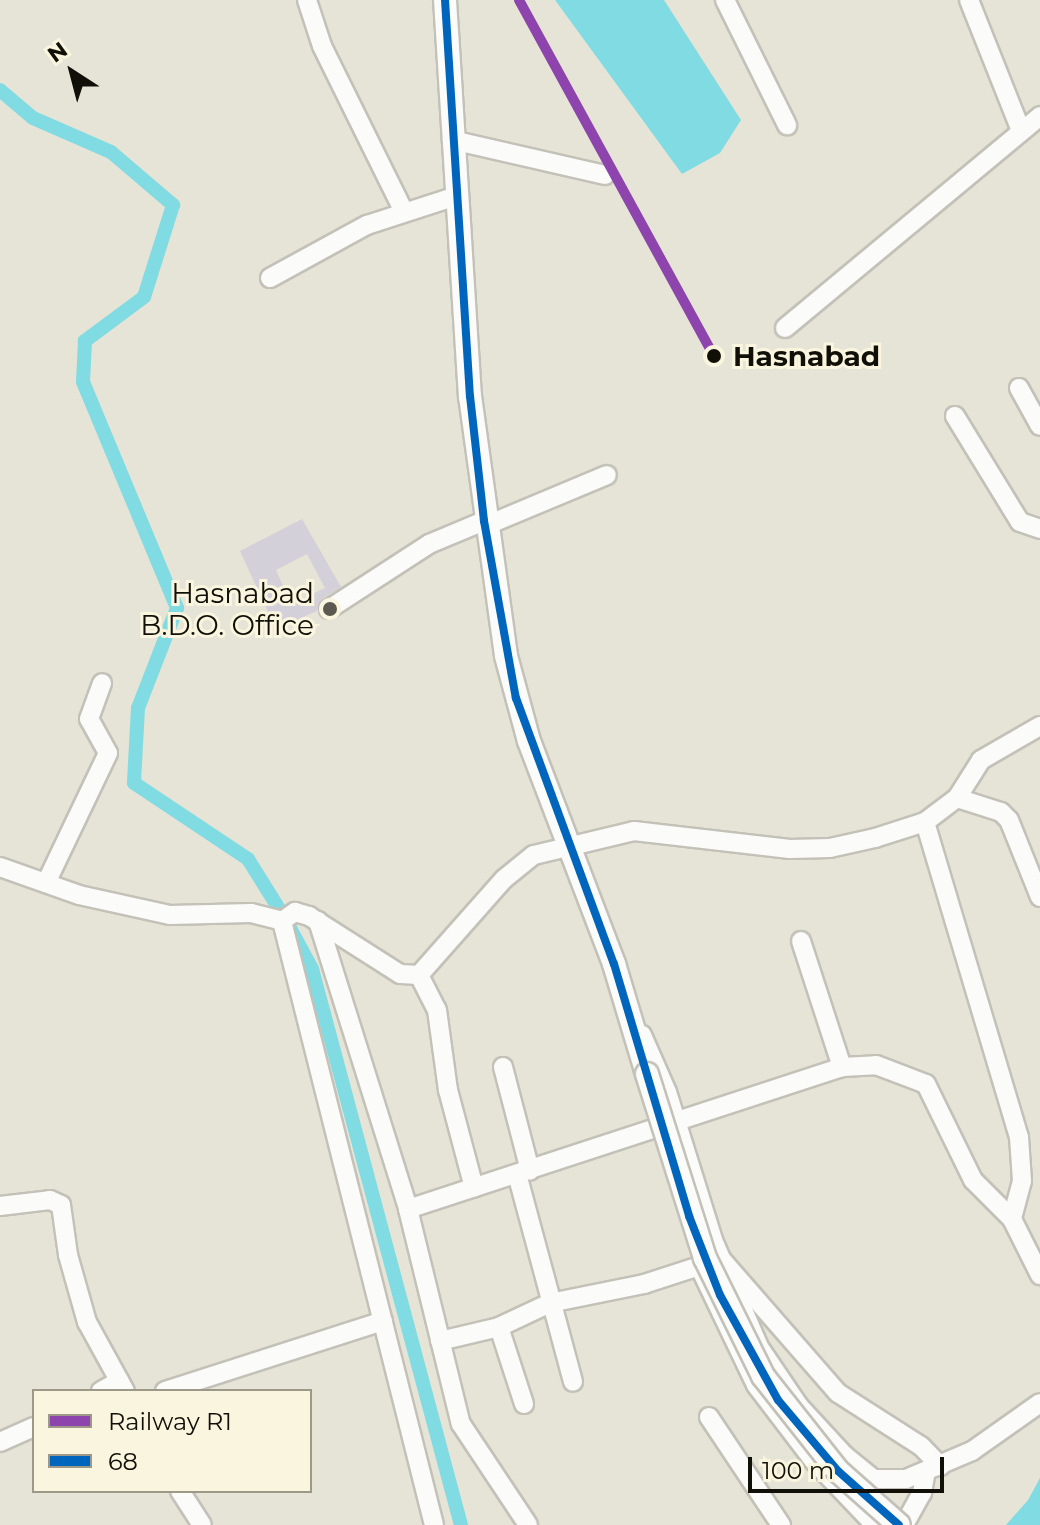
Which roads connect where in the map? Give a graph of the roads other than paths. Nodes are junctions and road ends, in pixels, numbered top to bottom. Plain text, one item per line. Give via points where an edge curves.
1 (307, 0) edge
2 (445, 0) edge
3 (725, 0) edge
4 (969, 0) edge
5 (1030, 124) edge
6 (787, 125) dead end
7 (452, 140) junction
8 (1040, 142) edge
9 (605, 175) dead end
10 (456, 196) junction
11 (403, 210) junction
12 (270, 278) dead end
13 (785, 328) dead end
14 (1019, 388) dead end
15 (955, 416) dead end
16 (1040, 426) edge
17 (607, 475) dead end
18 (484, 524) junction
19 (1040, 529) edge
20 (329, 609) dead end
21 (102, 683) dead end
22 (1040, 726) edge
23 (957, 798) junction
24 (925, 822) junction
25 (567, 847) junction
26 (0, 867) edge
27 (46, 883) junction
28 (1039, 890) edge
29 (282, 921) junction
30 (318, 921) junction
31 (801, 941) dead end
32 (419, 975) junction
33 (631, 1014) junction
34 (503, 1067) dead end
35 (842, 1067) junction
36 (675, 1123) junction
37 (653, 1128) junction
38 (523, 1172) junction
39 (474, 1188) junction
40 (0, 1206) edge
41 (408, 1209) junction
42 (1012, 1219) junction
43 (721, 1259) junction
44 (699, 1266) junction
45 (1040, 1275) edge
46 (550, 1303) junction
47 (383, 1321) junction
48 (499, 1327) junction
49 (440, 1341) junction
50 (573, 1382) dead end
51 (122, 1386) edge
52 (171, 1389) edge
53 (1040, 1403) edge
54 (524, 1404) dead end
55 (709, 1417) dead end
56 (32, 1428) edge
57 (0, 1442) edge
58 (933, 1468) junction
59 (181, 1493) edge
60 (202, 1525) edge
61 (434, 1525) edge
62 (528, 1525) edge
63 (781, 1525) edge
64 (875, 1525) edge
65 (902, 1525) edge

1 - 11 street via 322,46
2 - 7 main road
3 - 6 street
4 - 5 street
5 - 8 street
5 - 13 street
7 - 9 street
7 - 10 main road
10 - 11 street
10 - 18 main road
11 - 12 street via 326,244
14 - 16 street
15 - 19 street via 1020,522
17 - 18 street
18 - 20 street via 429,544
18 - 25 main road via 516,698
21 - 27 street via 89,719 108,753
22 - 23 street via 981,760
23 - 24 street
23 - 28 street via 1001,812 1009,820
24 - 25 street via 815,849 656,831 617,833
24 - 42 street via 1019,1137 1022,1181
25 - 32 street via 534,855 516,867
25 - 33 main road
26 - 27 street
27 - 29 street via 170,915 251,913
29 - 30 street via 295,912
29 - 47 street
30 - 32 street via 400,974
30 - 41 street
31 - 35 street
32 - 39 street via 437,1010 448,1090
33 - 36 street via 659,1069
33 - 37 street via 635,1069
33 - 65 main road, bridge via 705,1258 763,1376 838,1471
34 - 38 street
35 - 36 street
35 - 42 street via 876,1065 926,1084 973,1180
36 - 37 street
36 - 43 street
37 - 38 street
37 - 44 street
38 - 39 street
38 - 46 street
39 - 41 street
40 - 51 street via 50,1200 61,1205 68,1255 87,1322
41 - 49 street
42 - 45 street
43 - 44 street
43 - 58 street via 838,1393 921,1446
43 - 58 street via 759,1347 820,1431 874,1479 892,1481
44 - 46 street via 644,1284
44 - 64 street via 756,1385 814,1461
46 - 48 street
46 - 50 street
47 - 52 street
47 - 61 street
48 - 49 street
48 - 54 street
49 - 62 street via 461,1424
53 - 58 street via 999,1435
55 - 63 street
56 - 57 street
58 - 65 street
59 - 60 street

